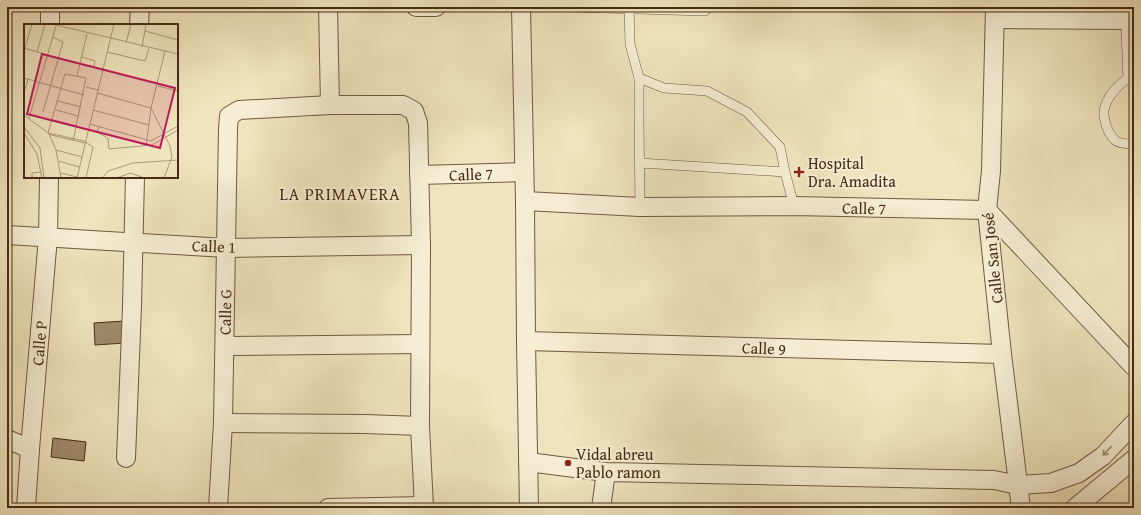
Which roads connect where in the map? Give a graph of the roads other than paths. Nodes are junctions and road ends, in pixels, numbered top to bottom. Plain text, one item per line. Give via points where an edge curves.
1 (50, 7) edge
2 (140, 7) edge
3 (328, 7) edge
4 (416, 7) edge
5 (436, 7) edge
6 (521, 7) edge
7 (570, 7) edge
8 (629, 8) edge
9 (705, 11) dead end
10 (995, 13) edge
11 (1128, 16) edge
12 (50, 24) edge
13 (139, 24) edge
14 (639, 78) junction
15 (1131, 79) edge
16 (330, 106) junction
17 (1134, 144) edge
18 (640, 163) junction
19 (524, 172) junction
20 (785, 172) junction
21 (419, 175) junction
22 (49, 178) edge
23 (135, 178) edge
24 (525, 201) junction
25 (794, 206) junction
26 (640, 207) junction
27 (987, 210) junction
28 (7, 235) edge
29 (48, 237) junction
30 (133, 242) junction
31 (421, 245) junction
32 (226, 248) junction
33 (526, 341) junction
34 (420, 344) junction
35 (224, 346) junction
36 (1002, 354) junction
37 (1134, 367) edge
38 (223, 423) junction
39 (1134, 423) edge
40 (420, 426) junction
41 (7, 439) edge
42 (30, 449) junction
43 (126, 458) dead end
44 (1134, 459) edge
45 (528, 462) junction
46 (606, 472) junction
47 (1018, 485) junction
48 (424, 507) edge
49 (26, 508) edge
50 (218, 508) edge
51 (328, 508) edge
52 (529, 508) edge
53 (601, 508) edge
54 (1021, 508) edge
55 (1075, 508) edge

1 - 12 street
2 - 13 street
3 - 16 street
4 - 5 street
6 - 19 street
7 - 8 lane
8 - 9 lane
8 - 14 lane via 630,44
10 - 11 street
10 - 27 street, Calle San José via 991,171
11 - 15 lane
14 - 18 lane
14 - 20 lane via 664,88 706,91 747,112 780,147
15 - 17 lane via 1119,84 1110,95 1104,110 1107,127 1116,141
16 - 21 street via 403,105 414,111 418,123
16 - 32 street, Calle G via 238,110 229,116
18 - 20 lane
18 - 26 lane
19 - 21 street, Calle 7
19 - 24 street
20 - 25 lane
21 - 31 street
22 - 29 street, Calle P
23 - 30 street
24 - 26 street, Calle 7
24 - 33 street
25 - 26 street, Calle 7
25 - 27 street, Calle 7
27 - 36 street, Calle San José
27 - 37 street
28 - 29 street, Calle 1
29 - 30 street, Calle 1
29 - 42 street, Calle P
30 - 32 street, Calle 1
30 - 43 street
31 - 32 street, Calle 1
31 - 34 street
32 - 35 street, Calle G
33 - 36 street, Calle 9
33 - 45 street
34 - 35 street
34 - 40 street
35 - 38 street, Calle G
36 - 47 street, Calle San José
38 - 40 street
38 - 50 street, Calle G
39 -> 47 street via 1103,456 1079,473 1051,483
40 - 48 street
41 - 42 street
42 - 49 street, Calle P
44 - 55 street
45 - 46 street
45 - 52 street
46 - 47 street via 994,480
46 - 53 street
47 - 54 street, Calle San José
48 - 51 street

